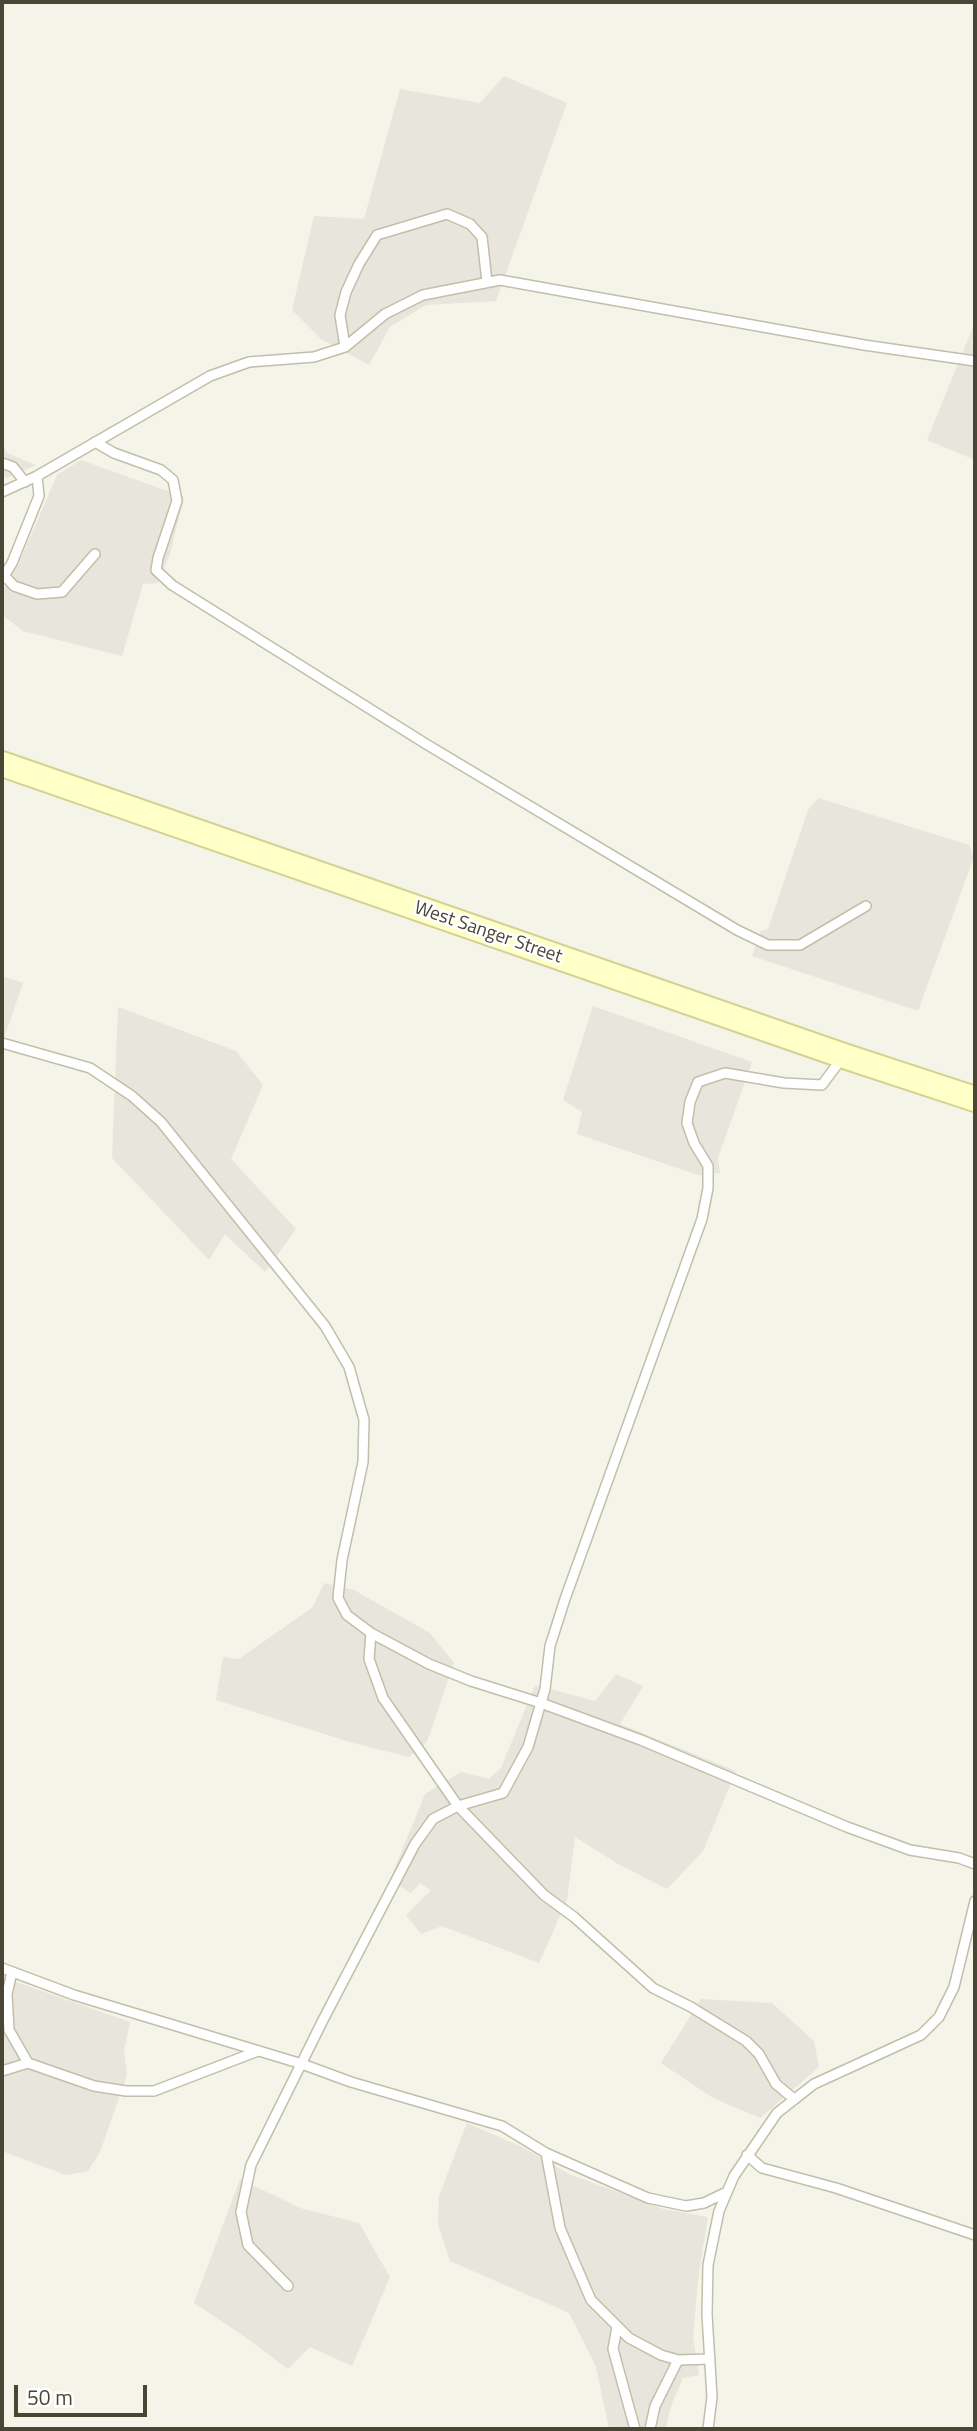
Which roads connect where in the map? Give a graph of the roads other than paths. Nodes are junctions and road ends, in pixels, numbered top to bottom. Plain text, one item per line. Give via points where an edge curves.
1 (487, 282) junction
2 (345, 347) junction
3 (975, 361) edge
4 (95, 442) junction
5 (2, 463) edge
6 (37, 476) junction
7 (25, 482) junction
8 (2, 492) edge
9 (95, 554) dead end
10 (3, 576) edge
11 (2, 764) edge
12 (866, 906) dead end
13 (2, 1043) edge
14 (844, 1056) junction
15 (975, 1099) edge
16 (371, 1633) junction
17 (541, 1703) junction
18 (458, 1806) junction
19 (975, 1864) edge
20 (975, 1901) edge
21 (2, 1968) edge
22 (12, 1972) junction
23 (258, 2050) junction
24 (28, 2063) junction
25 (302, 2064) junction
26 (2, 2071) edge
27 (794, 2099) junction
28 (546, 2153) junction
29 (747, 2155) junction
30 (727, 2192) junction
31 (975, 2235) edge
32 (288, 2286) dead end
33 (617, 2327) junction
34 (710, 2359) junction
35 (678, 2360) junction
36 (635, 2429) edge
37 (650, 2429) edge
38 (708, 2429) edge

1 - 2 lane via 423,295 385,314
1 - 2 lane via 482,237 470,224 447,214 377,236 346,292 340,315
1 - 3 lane via 513,282
2 - 4 lane via 314,357 249,362 210,376
4 - 6 lane
4 - 12 lane via 161,470 173,481 177,501 156,570 172,585 461,765 768,945 800,945
5 - 7 lane via 13,467
6 - 7 lane
6 - 10 lane via 39,496
7 - 8 lane
9 - 10 lane via 62,592 37,594 14,586
11 - 14 main road, West Sanger Street
13 - 16 lane via 90,1068 132,1096 161,1122 325,1326 349,1367 364,1420 363,1462 338,1598 347,1615
14 - 15 main road, West Sanger Street
14 - 17 lane via 822,1085 725,1073 698,1082 687,1123 708,1166 702,1219 565,1598 550,1646
16 - 17 lane via 429,1664
16 - 18 lane via 369,1659 383,1698
17 - 18 lane via 528,1746 503,1793
17 - 19 lane via 847,1827 910,1850
18 - 25 lane via 433,1819 415,1844
18 - 27 lane via 544,1895 653,1988 746,2040 776,2084
20 - 27 lane via 954,1987 940,2017 921,2035 814,2084
21 - 22 lane
22 - 23 lane
22 - 24 lane via 7,1994 9,2030
23 - 24 lane via 154,2091 94,2086
23 - 25 lane
24 - 26 lane
25 - 28 lane via 502,2126
25 - 32 lane via 251,2165 241,2212 248,2245
27 - 29 lane via 776,2113
28 - 30 lane via 648,2198 686,2206
28 - 33 lane via 560,2228 591,2300
29 - 30 lane
29 - 31 lane via 762,2168
30 - 34 lane via 708,2265
33 - 35 lane via 629,2338
33 - 36 lane via 613,2349
34 - 35 lane
34 - 38 lane
35 - 37 lane via 655,2406

